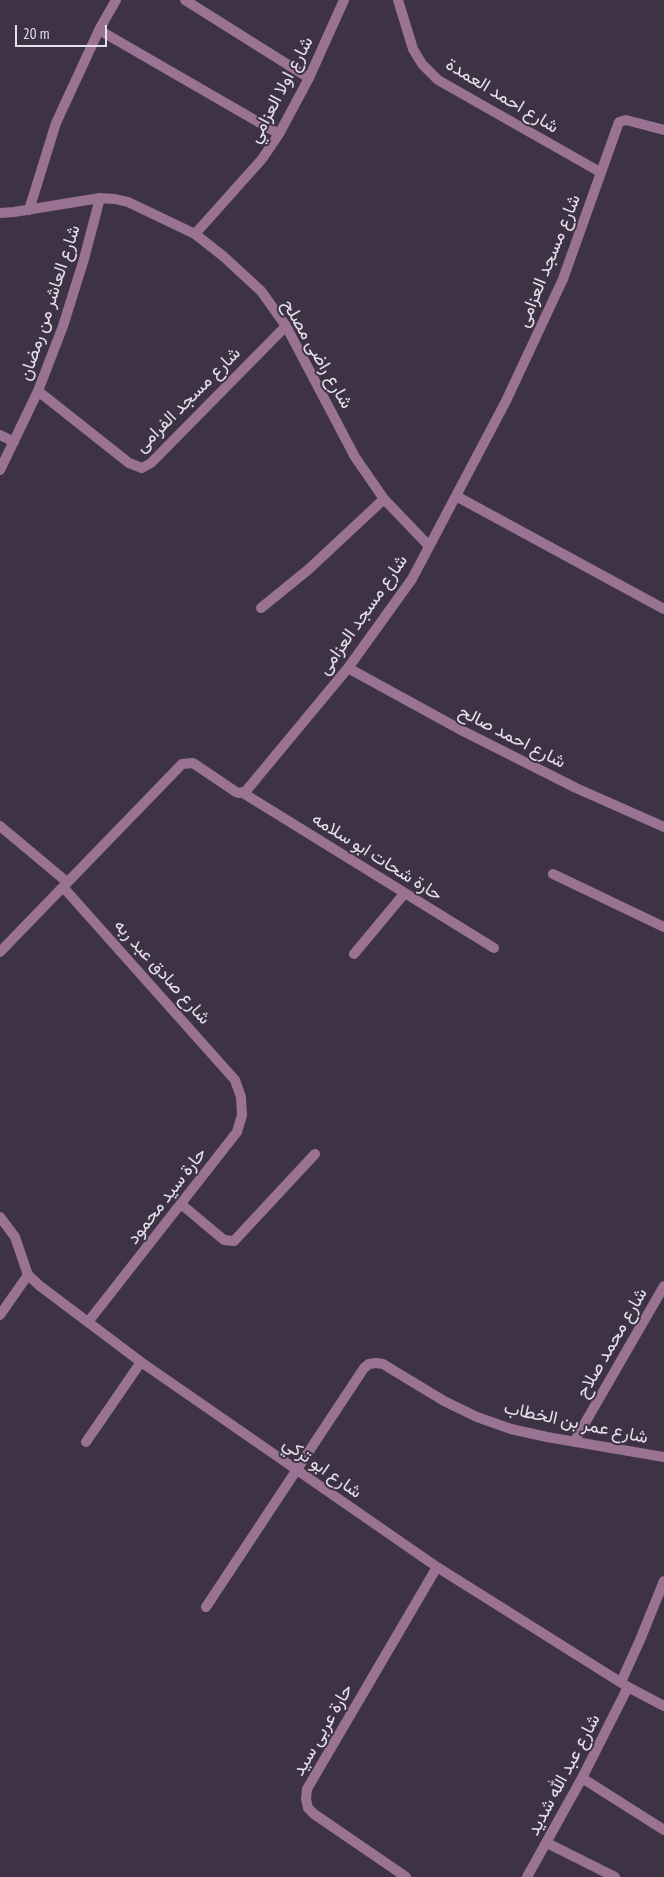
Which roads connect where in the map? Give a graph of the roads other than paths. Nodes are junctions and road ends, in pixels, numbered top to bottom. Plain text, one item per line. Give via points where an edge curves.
1 (116, 0) edge
2 (185, 0) edge
3 (344, 0) edge
4 (398, 0) edge
5 (99, 30) junction
6 (309, 78) junction
7 (664, 130) edge
8 (279, 134) junction
9 (600, 172) junction
10 (100, 198) junction
11 (29, 210) junction
12 (0, 212) edge
13 (195, 234) junction
14 (286, 326) junction
15 (38, 392) junction
16 (0, 435) edge
17 (14, 442) junction
18 (0, 470) edge
19 (456, 496) junction
20 (384, 500) junction
21 (429, 546) junction
22 (261, 608) dead end
23 (664, 610) edge
24 (348, 668) junction
25 (243, 793) junction
26 (0, 826) edge
27 (664, 827) edge
28 (553, 874) dead end
29 (66, 885) junction
30 (404, 894) junction
31 (664, 927) edge
32 (494, 948) dead end
33 (0, 952) edge
34 (354, 954) dead end
35 (235, 1080) joint
36 (315, 1154) dead end
37 (181, 1204) junction
38 (0, 1217) edge
39 (28, 1275) junction
40 (664, 1286) edge
41 (0, 1315) edge
42 (88, 1322) junction
43 (141, 1362) junction
44 (86, 1442) dead end
45 (574, 1442) junction
46 (664, 1457) edge
47 (297, 1470) junction
48 (437, 1567) junction
49 (664, 1581) edge
50 (206, 1607) dead end
51 (624, 1684) junction
52 (664, 1706) edge
53 (582, 1778) junction
54 (664, 1830) edge
55 (547, 1843) junction
56 (406, 1877) edge
57 (527, 1877) edge
58 (614, 1877) edge

1 - 5 street
2 - 6 street
3 - 6 street, شارع اولا العزامي
4 - 9 street, شارع احمد العمدة via 413,49 438,80
5 - 8 street
5 - 11 street via 56,123
6 - 8 street, شارع اولا العزامي
7 - 9 street, شارع مسجد العزامى via 621,120
8 - 13 street, شارع اولا العزامي via 262,159
9 - 19 street, شارع مسجد العزامى via 563,279 506,401
10 - 11 street, شارع راضى مصلح
10 - 13 street, شارع راضى مصلح via 128,202
10 - 15 street, شارع العاشر من رمضان via 63,326
11 - 12 street, شارع راضى مصلح
13 - 14 street, شارع راضى مصلح via 261,291
14 - 15 street, شارع مسجد الفرامى via 151,463 142,468 129,464
14 - 20 street, شارع راضى مصلح via 355,457
15 - 17 street, شارع العاشر من رمضان
16 - 17 street
17 - 18 street, شارع العاشر من رمضان
19 - 21 street, شارع مسجد العزامى
19 - 23 street
20 - 21 street, شارع راضى مصلح
20 - 22 street
21 - 24 street, شارع مسجد العزامى via 412,579
24 - 25 street, شارع مسجد العزامى
24 - 27 street, شارع احمد صالح via 576,788
25 - 29 street via 236,792 193,763 182,764
25 - 30 street, حارة شحات ابو سلامه
26 - 29 street
28 - 31 street
29 - 33 street
29 - 35 street, شارع صادق عبد ربه
30 - 32 street, حارة شحات ابو سلامه
30 - 34 street
35 - 37 street, حارة سيد محمود via 242,1097 242,1115 237,1132
36 - 37 street via 234,1240 224,1240
37 - 42 street, حارة سيد محمود
38 - 39 street via 15,1237
39 - 41 street
39 - 42 street, شارع ابو تركي
40 - 45 street, شارع محمد صلاح
42 - 43 street, شارع ابو تركي
43 - 44 street
43 - 47 street, شارع ابو تركي
45 - 46 street, شارع عمر بن الخطاب
45 - 47 street, شارع عمر بن الخطاب via 511,1429 477,1417 376,1363 364,1368
47 - 48 street, شارع ابو تركي
47 - 50 street, شارع عمر بن الخطاب
48 - 51 street, شارع ابو تركي
48 - 56 street, حارة عربى سيد via 307,1789 306,1799 314,1814
49 - 51 street, شارع عبد الله شديد
51 - 52 street, شارع ابو تركي
51 - 53 street, شارع عبد الله شديد
53 - 54 street
53 - 55 street, شارع عبد الله شديد
55 - 57 street, شارع عبد الله شديد
55 - 58 street

